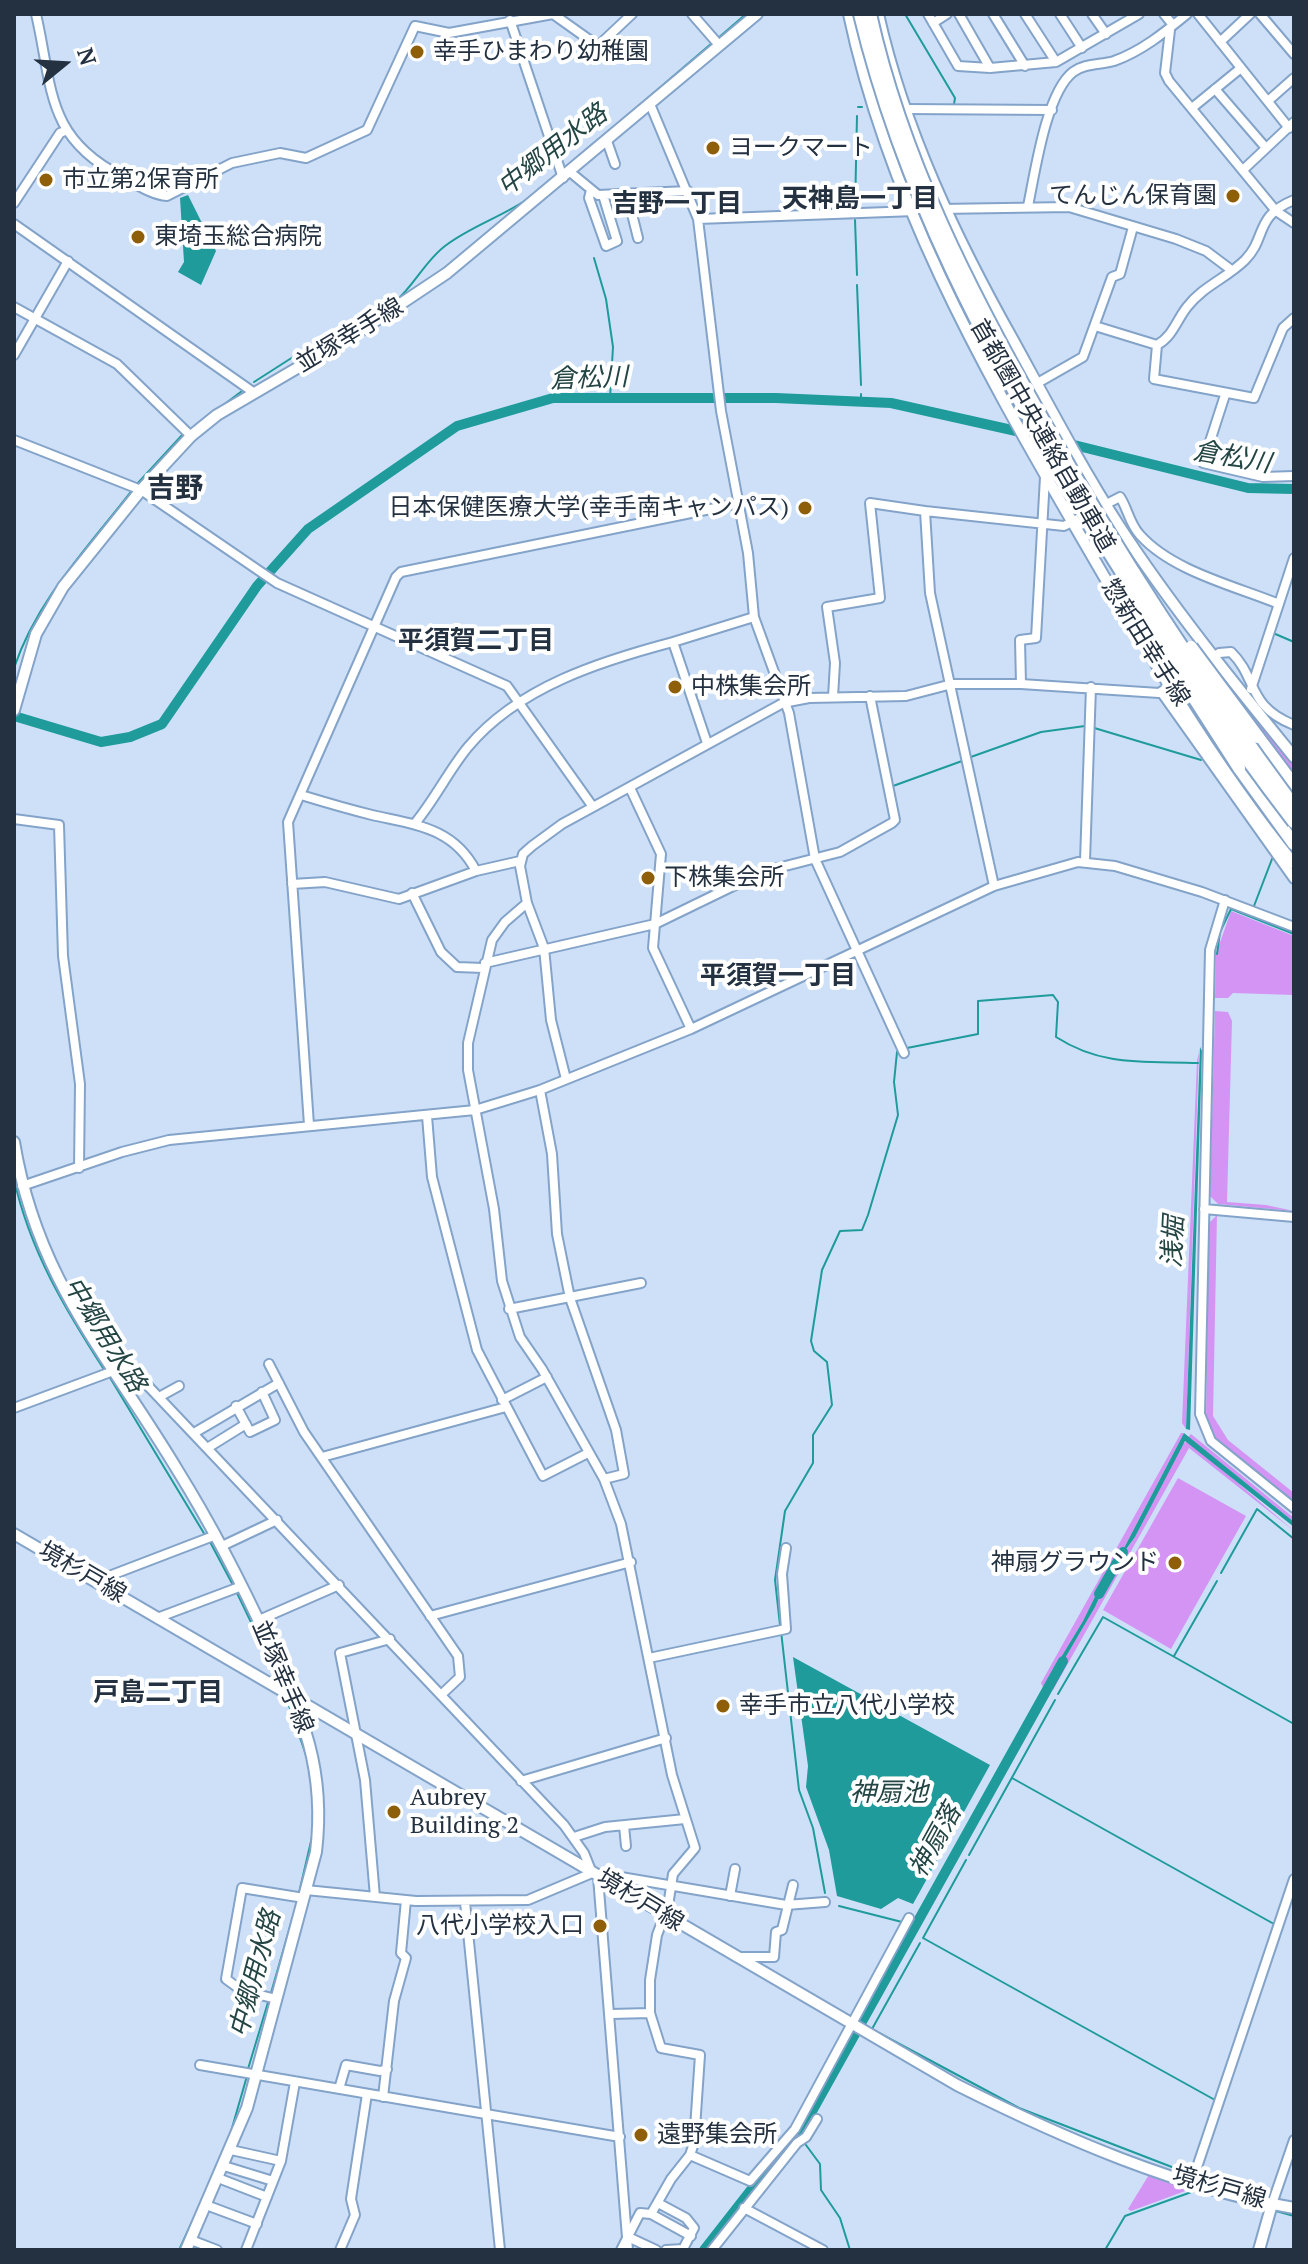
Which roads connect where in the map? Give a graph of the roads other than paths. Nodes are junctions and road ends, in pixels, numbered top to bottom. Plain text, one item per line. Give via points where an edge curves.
1 (36, 14) edge
2 (632, 14) edge
3 (692, 14) edge
4 (757, 14) edge
5 (849, 14) edge
6 (860, 14) edge
7 (870, 14) edge
8 (878, 14) edge
9 (928, 14) edge
10 (947, 14) edge
11 (959, 14) edge
12 (993, 14) edge
13 (1025, 14) edge
14 (1060, 14) edge
15 (1092, 14) edge
16 (1164, 14) edge
17 (1187, 14) edge
18 (1198, 14) edge
19 (1250, 14) edge
20 (1260, 14) edge
21 (1134, 15) edge
22 (510, 20) junction
23 (933, 23) junction
24 (1172, 27) junction
25 (1106, 34) junction
26 (716, 42) junction
27 (1220, 42) junction
28 (1082, 48) junction
29 (1294, 54) edge
30 (1069, 55) junction
31 (1056, 62) junction
32 (1025, 66) junction
33 (990, 68) junction
34 (1241, 68) junction
35 (1078, 69) junction
36 (1294, 78) edge
37 (1215, 89) junction
38 (1268, 101) junction
39 (650, 104) junction
40 (1192, 108) junction
41 (906, 109) junction
42 (1052, 110) junction
43 (1291, 125) edge
44 (67, 130) junction
45 (607, 141) junction
46 (1266, 148) junction
47 (615, 164) dead end
48 (1244, 169) junction
49 (566, 175) junction
50 (591, 190) junction
51 (688, 191) junction
52 (627, 194) junction
53 (603, 195) junction
54 (1294, 200) edge
55 (14, 203) edge
56 (1028, 206) junction
57 (945, 209) junction
58 (910, 211) junction
59 (1276, 211) junction
60 (698, 219) junction
61 (1294, 223) edge
62 (14, 224) edge
63 (1133, 227) junction
64 (638, 238) dead end
65 (68, 261) junction
66 (1230, 269) junction
67 (14, 307) edge
68 (34, 318) junction
69 (1294, 318) edge
70 (1095, 326) junction
71 (1157, 345) junction
72 (14, 355) edge
73 (1035, 384) junction
74 (253, 392) junction
75 (1225, 395) junction
76 (1004, 402) junction
77 (191, 436) junction
78 (14, 440) edge
79 (1045, 476) junction
80 (1294, 476) edge
81 (141, 490) junction
82 (740, 503) junction
83 (1105, 504) junction
84 (925, 511) junction
85 (1073, 523) junction
86 (1044, 526) junction
87 (1101, 540) junction
88 (1116, 545) junction
89 (1294, 558) edge
90 (1279, 604) junction
91 (754, 617) junction
92 (373, 627) junction
93 (673, 642) junction
94 (1213, 656) junction
95 (952, 684) junction
96 (1021, 684) junction
97 (1091, 687) junction
98 (1166, 689) junction
99 (1251, 689) junction
100 (870, 696) junction
101 (833, 697) junction
102 (520, 700) junction
103 (783, 703) junction
104 (15, 707) edge
105 (1294, 725) edge
106 (707, 743) junction
107 (1294, 757) edge
108 (1294, 785) edge
109 (631, 790) junction
110 (301, 795) junction
111 (1294, 806) edge
112 (593, 807) junction
113 (14, 819) edge
114 (416, 822) junction
115 (1294, 822) edge
116 (1294, 844) edge
117 (815, 859) junction
118 (520, 861) junction
119 (1085, 861) junction
120 (1294, 864) edge
121 (476, 871) junction
122 (1294, 879) edge
123 (292, 884) junction
124 (994, 886) junction
125 (412, 893) junction
126 (1225, 900) junction
127 (527, 903) junction
128 (655, 924) junction
129 (1294, 927) edge
130 (544, 948) junction
131 (856, 950) junction
132 (484, 965) junction
133 (691, 1029) junction
134 (904, 1053) dead end
135 (566, 1079) junction
136 (540, 1090) junction
137 (475, 1110) junction
138 (427, 1116) junction
139 (309, 1125) junction
140 (14, 1142) edge
141 (79, 1168) junction
142 (22, 1186) junction
143 (1204, 1209) junction
144 (1294, 1217) edge
145 (641, 1283) dead end
146 (570, 1298) junction
147 (509, 1309) junction
148 (269, 1364) dead end
149 (113, 1371) junction
150 (547, 1377) junction
151 (279, 1383) junction
152 (179, 1386) dead end
153 (262, 1392) junction
154 (159, 1397) junction
155 (504, 1403) junction
156 (236, 1406) junction
157 (14, 1408) edge
158 (246, 1424) junction
159 (194, 1433) junction
160 (209, 1447) junction
161 (588, 1453) junction
162 (322, 1457) junction
163 (604, 1479) junction
164 (1294, 1508) edge
165 (277, 1520) junction
166 (14, 1534) edge
167 (216, 1535) junction
168 (222, 1546) junction
169 (786, 1548) dead end
170 (631, 1562) junction
171 (96, 1581) junction
172 (339, 1585) junction
173 (242, 1586) junction
174 (430, 1616) junction
175 (157, 1618) junction
176 (259, 1620) junction
177 (390, 1639) junction
178 (649, 1658) junction
179 (280, 1667) junction
180 (264, 1680) junction
181 (442, 1694) junction
182 (294, 1698) junction
183 (357, 1734) junction
184 (666, 1738) junction
185 (521, 1781) junction
186 (685, 1819) junction
187 (624, 1826) junction
188 (574, 1837) junction
189 (626, 1846) dead end
190 (735, 1869) dead end
191 (595, 1875) junction
192 (1294, 1879) edge
193 (793, 1885) dead end
194 (672, 1886) junction
195 (305, 1894) junction
196 (1291, 1894) edge
197 (730, 1896) junction
198 (375, 1897) junction
199 (406, 1900) junction
200 (465, 1902) junction
201 (825, 1902) dead end
202 (791, 1905) junction
203 (664, 1916) junction
204 (909, 1918) dead end
205 (736, 1957) junction
206 (276, 1999) junction
207 (650, 2013) junction
208 (611, 2014) junction
209 (855, 2027) junction
210 (200, 2065) dead end
211 (387, 2069) junction
212 (256, 2076) junction
213 (295, 2082) junction
214 (339, 2089) junction
215 (367, 2094) junction
216 (383, 2097) junction
217 (486, 2114) junction
218 (817, 2119) dead end
219 (620, 2137) junction
220 (793, 2140) junction
221 (1294, 2140) edge
222 (231, 2150) junction
223 (690, 2155) junction
224 (281, 2161) junction
225 (224, 2166) junction
226 (218, 2178) junction
227 (273, 2181) junction
228 (1192, 2182) junction
229 (267, 2197) junction
230 (658, 2203) junction
231 (1272, 2204) junction
232 (206, 2205) junction
233 (744, 2208) junction
234 (1294, 2208) edge
235 (651, 2214) junction
236 (257, 2224) junction
237 (691, 2236) junction
238 (628, 2237) junction
239 (188, 2245) edge
240 (217, 2250) edge
241 (246, 2250) edge
242 (340, 2250) edge
243 (500, 2250) edge
244 (621, 2250) edge
245 (628, 2250) edge
246 (656, 2250) edge
247 (666, 2250) edge
248 (712, 2250) edge
249 (823, 2250) edge
250 (1259, 2250) edge

1 - 44 street via 46,77
2 - 22 street via 598,46 553,14
3 - 26 street
4 - 26 main road, 並塚幸手線
5 - 58 main road, 惣新田幸手線 via 872,108
6 - 87 highway, 首都圏中央連絡自動車道, bridge via 893,134 931,229 1003,372
7 - 88 highway, 首都圏中央連絡自動車道, bridge via 903,131 941,226 1023,385
8 - 41 main road, 惣新田幸手線
9 - 23 street
10 - 23 street
11 - 33 street
12 - 32 street
13 - 31 street
14 - 28 street
15 - 25 street
16 - 24 street
17 - 24 street
18 - 27 street
19 - 27 street
20 - 29 street
21 - 25 street
22 - 44 street via 449,33 415,26 367,130 306,158 280,150 232,163 167,196 90,160
22 - 49 street
23 - 33 street via 958,66
24 - 35 street via 1112,61
24 - 40 street via 1165,73
25 - 28 street
26 - 39 main road, 並塚幸手線
27 - 34 street
28 - 30 street
30 - 31 street
30 - 35 street
31 - 32 street
32 - 33 street
34 - 37 street
34 - 38 street
35 - 42 street via 1066,79
36 - 38 street
37 - 40 street
37 - 46 street
38 - 43 street
39 - 45 main road, 並塚幸手線
39 - 51 street
40 - 48 street
41 - 42 street
41 - 57 main road, 惣新田幸手線
42 - 56 street
43 - 46 street
44 - 55 street
45 - 47 street
45 - 49 main road, 並塚幸手線
46 - 48 street
48 - 59 street
49 - 50 street
49 - 74 main road, 並塚幸手線 via 411,299
50 - 53 street
50 - 53 street via 589,198 606,246 617,241
51 - 52 street
51 - 60 street
52 - 53 street
52 - 64 street
54 - 59 street
56 - 57 street
56 - 63 street via 1069,207
57 - 58 street
57 - 73 main road, 惣新田幸手線
58 - 60 street
58 - 76 main road, 惣新田幸手線
59 - 61 street
59 - 66 street via 1265,219 1247,259
60 - 82 street via 721,409
62 - 65 street
63 - 66 street via 1206,251
63 - 70 street via 1120,274 1112,277
65 - 68 street
65 - 74 street
66 - 71 street via 1203,289 1168,339
67 - 68 street
68 - 72 street
68 - 77 street via 117,364
69 - 75 street via 1283,328 1254,398
70 - 71 street
70 - 73 street via 1083,357
71 - 75 street via 1154,379
73 - 76 street
73 - 83 main road, 惣新田幸手線
74 - 77 main road, 並塚幸手線
75 - 80 street via 1203,463 1263,477
76 - 79 main road, 惣新田幸手線
77 - 81 main road, 並塚幸手線
78 - 81 street
79 - 85 main road, 惣新田幸手線
79 - 86 street
81 - 92 street via 277,583
81 - 104 main road, 並塚幸手線 via 46,614
82 - 91 street
82 - 92 street via 401,572
83 - 85 street
83 - 90 street via 1120,497 1142,538 1181,564
83 - 94 main road, 惣新田幸手線
84 - 86 street
84 - 95 street via 930,593
84 - 101 street via 870,503 880,598 827,607 835,663
85 - 86 street
85 - 98 main road, 惣新田幸手線
86 - 96 street via 1036,638 1020,640
87 - 115 highway, 首都圏中央連絡自動車道, bridge via 1173,653
87 - 116 highway, bridge via 1107,559 1239,768
88 - 108 highway, bridge
88 - 111 highway, 首都圏中央連絡自動車道, bridge
89 - 90 street
90 - 99 street
91 - 93 street
91 - 103 street
92 - 102 street via 507,686
92 - 110 street
93 - 102 street via 625,654
93 - 106 street
94 - 98 street
94 - 99 street via 1234,654
94 - 107 main road, 惣新田幸手線
95 - 96 street
95 - 100 street via 906,696
95 - 124 street
96 - 97 street
97 - 98 street
97 - 119 street
98 - 120 main road, 惣新田幸手線
98 - 122 street
99 - 105 street via 1275,717
100 - 101 street
100 - 117 street via 895,820 840,852
101 - 103 street
102 - 112 street
102 - 114 street via 470,744
103 - 106 street
103 - 117 street
106 - 109 street
109 - 112 street
109 - 128 street via 661,854
110 - 114 street
110 - 123 street via 288,822
112 - 118 street via 532,846
113 - 141 street via 59,825 63,956 80,1084
114 - 121 street via 460,848
117 - 128 street via 762,872
117 - 131 street
118 - 121 street
118 - 127 street
119 - 124 street
119 - 126 street
121 - 125 street
123 - 125 street via 325,882 399,899
123 - 139 street
124 - 131 street
125 - 132 street via 441,952 457,967
126 - 129 street
126 - 143 street via 1210,950
127 - 130 street
127 - 132 street via 492,940
128 - 130 street
128 - 133 street via 653,948
130 - 132 street
130 - 135 street via 551,1020
131 - 133 street
131 - 134 street
132 - 137 street via 468,1043
133 - 135 street
135 - 136 street
136 - 137 street
136 - 146 street
137 - 138 street
137 - 147 street
138 - 139 street
138 - 155 street via 432,1177 477,1350
139 - 141 street via 169,1140
140 - 142 main road, 並塚幸手線
141 - 142 street
142 - 149 main road, 並塚幸手線 via 49,1265
143 - 144 street
143 - 164 street via 1201,1420 1221,1451
145 - 146 street
146 - 147 street
146 - 163 street via 616,1430 624,1474
147 - 150 street via 520,1337
148 - 151 street
149 - 154 street via 131,1368
149 - 157 street
149 - 167 main road, 並塚幸手線
150 - 155 street
150 - 161 street
151 - 153 street
151 - 162 street
152 - 154 street
153 - 156 street
153 - 158 street via 275,1420 250,1432
154 - 159 street
155 - 161 street via 543,1476
155 - 162 street
156 - 158 street
156 - 159 street
158 - 160 street
159 - 160 street
160 - 165 street
161 - 163 street
162 - 174 street
163 - 170 street
165 - 168 street
165 - 172 street
166 - 171 main road, 境杉戸線
167 - 168 main road, 並塚幸手線
167 - 171 street
168 - 173 main road, 並塚幸手線
169 - 178 street via 786,1629
170 - 174 street
170 - 178 street
171 - 175 main road, 境杉戸線
172 - 176 street
172 - 177 street
173 - 175 street
173 - 176 main road, 並塚幸手線
174 - 181 street via 462,1669
175 - 180 main road, 境杉戸線
176 - 179 main road, 並塚幸手線
177 - 181 street
177 - 183 street via 340,1653
178 - 184 street
179 - 180 main road
179 - 182 main road, 並塚幸手線
180 - 182 main road, 境杉戸線
181 - 185 street
182 - 183 main road, 境杉戸線
182 - 195 main road, 並塚幸手線 via 312,1745 320,1792 317,1843
183 - 191 main road, 境杉戸線
183 - 198 street
184 - 185 street
184 - 186 street
185 - 188 street
186 - 187 street
186 - 194 street via 695,1848 675,1871
187 - 188 street
187 - 189 street
188 - 191 street
190 - 197 street
191 - 194 street
191 - 200 street via 528,1900
191 - 203 main road, 境杉戸線
191 - 208 street
192 - 196 street
193 - 202 street
194 - 197 street
194 - 203 street
195 - 198 street
195 - 206 main road, 並塚幸手線
195 - 206 street via 242,1888 226,1979 241,1990
196 - 228 street
197 - 202 street
198 - 199 street
199 - 200 street
199 - 211 street via 401,1953 406,1966 394,2001
200 - 217 street
201 - 202 street
202 - 205 street via 790,1917 776,1932 774,1957
203 - 205 main road, 境杉戸線
203 - 207 street via 650,1980
204 - 209 street
205 - 209 main road, 境杉戸線
206 - 212 main road, 並塚幸手線
207 - 208 street
207 - 223 street via 661,2048 700,2055 694,2099 698,2127
208 - 219 street
209 - 220 street
209 - 228 main road, 境杉戸線 via 1022,2118
210 - 212 street
211 - 214 street via 346,2065
211 - 216 street
212 - 213 street
212 - 222 main road, 並塚幸手線
213 - 214 street
213 - 224 street
214 - 215 street
215 - 216 street
215 - 242 street via 351,2199 355,2215
216 - 217 street
217 - 219 street
217 - 243 street
218 - 220 street via 806,2137
219 - 238 street
220 - 223 street via 750,2181
220 - 233 street
221 - 231 street
222 - 224 street
222 - 225 main road, 並塚幸手線
223 - 230 street
224 - 227 street
225 - 226 main road, 並塚幸手線
225 - 227 street
226 - 229 street
226 - 232 main road, 並塚幸手線
227 - 229 street
228 - 231 main road, 境杉戸線
229 - 236 street
230 - 235 street
230 - 237 street via 686,2218 694,2228
231 - 234 main road, 境杉戸線
231 - 250 main road
232 - 236 street
232 - 239 main road, 並塚幸手線
233 - 248 street
233 - 249 street
235 - 237 street
235 - 238 street via 640,2213
236 - 241 street
237 - 247 street via 683,2249
238 - 244 street
238 - 245 street
238 - 246 street
239 - 240 street

